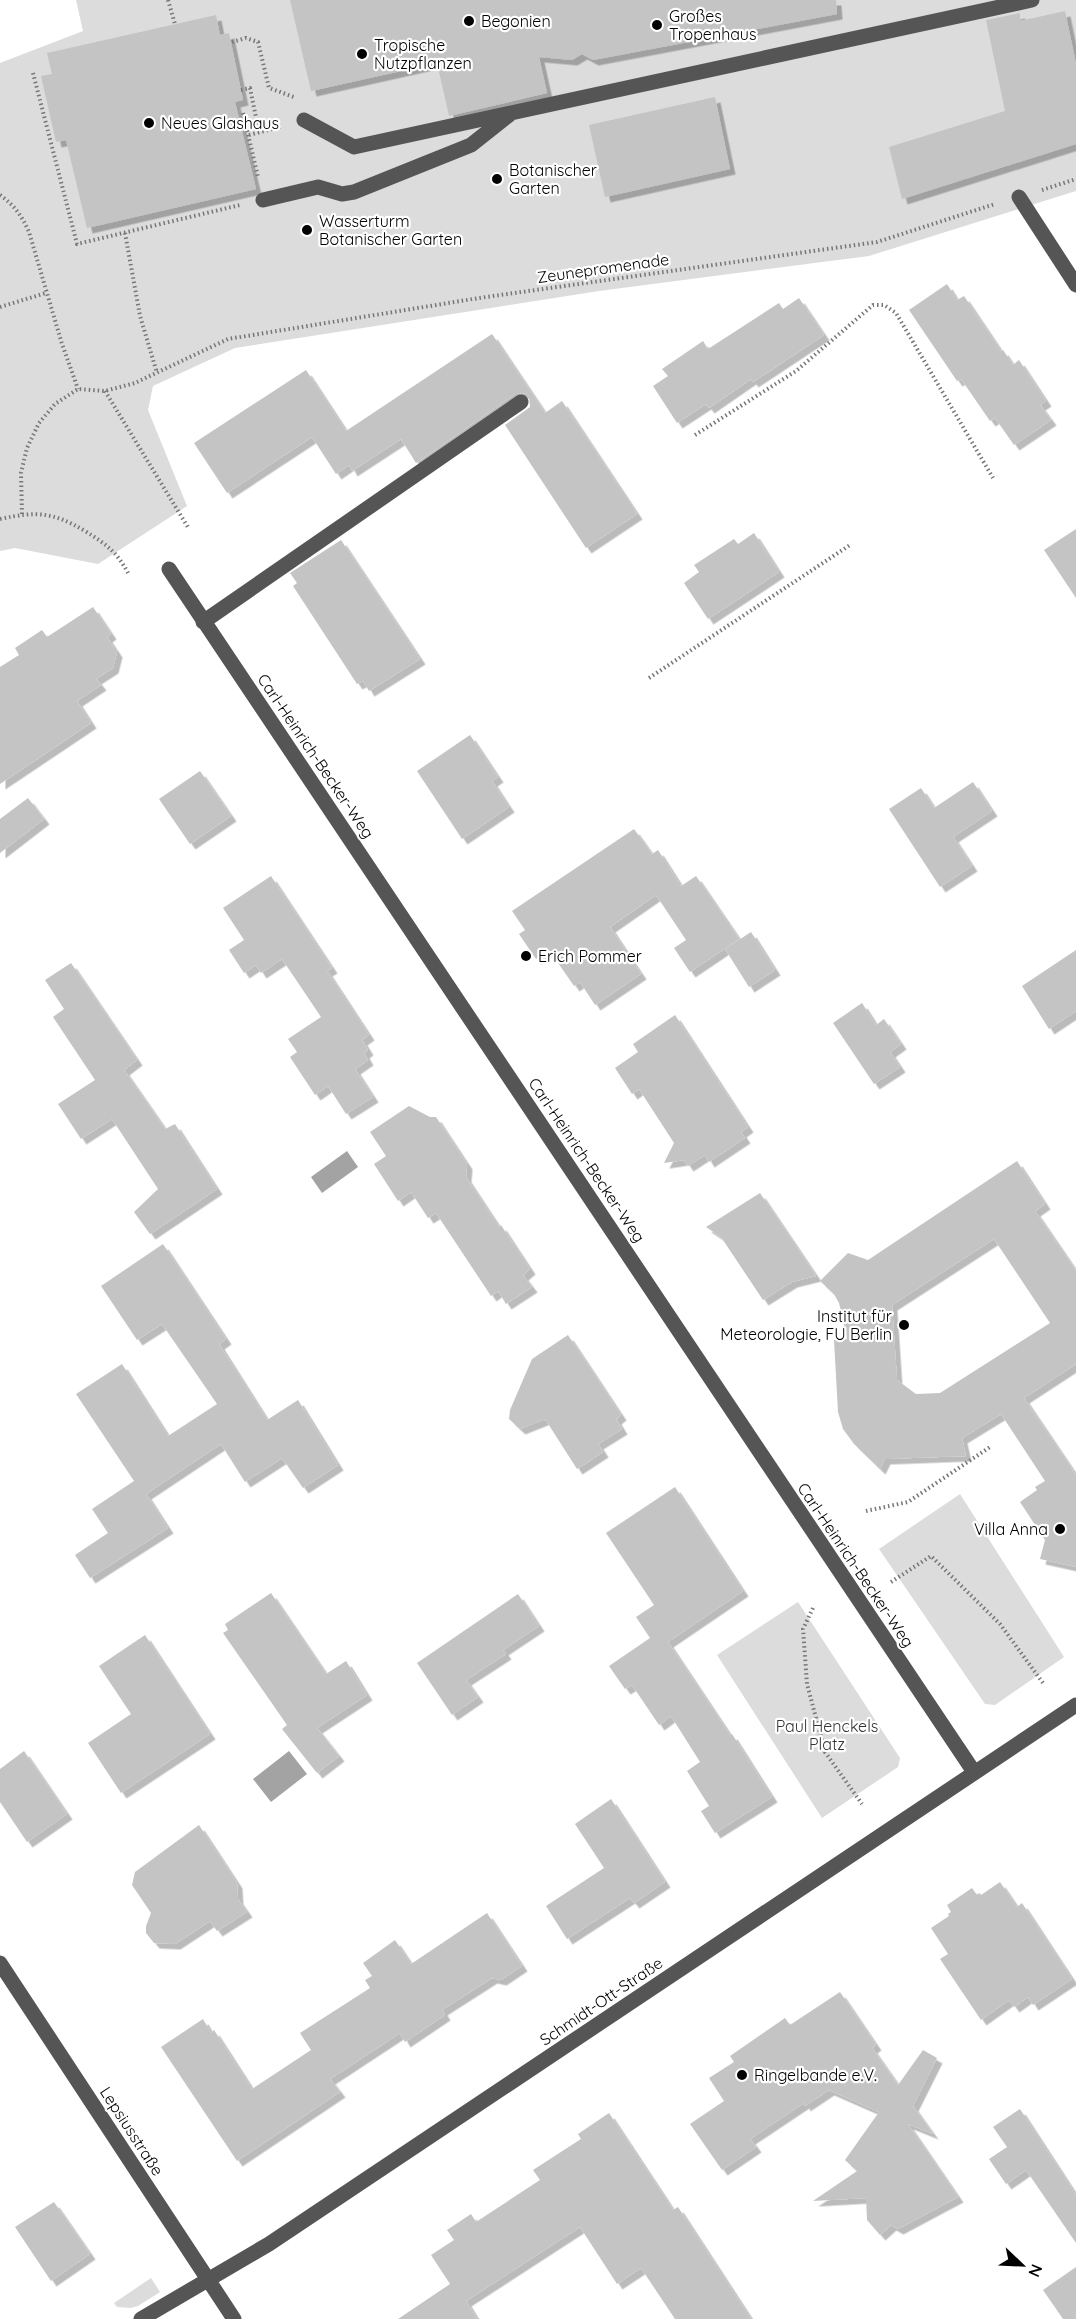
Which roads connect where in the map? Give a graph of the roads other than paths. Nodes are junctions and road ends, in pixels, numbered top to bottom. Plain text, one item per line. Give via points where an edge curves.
1 (1032, 0) edge
2 (512, 113) junction
3 (304, 120) dead end
4 (1019, 197) road end
5 (263, 200) road end
6 (1076, 285) edge
7 (522, 402) dead end
8 (169, 569) dead end
9 (203, 622) junction
10 (1076, 1705) edge
11 (974, 1772) junction
12 (0, 1963) edge
13 (208, 2280) junction
14 (141, 2319) edge
15 (234, 2319) edge

1 - 2 street
2 - 3 street via 354,147
2 - 5 street via 471,145 354,192 342,194 318,187
4 - 6 street
7 - 9 street
8 - 9 street, Carl-Heinrich-Becker-Weg
9 - 11 street, Carl-Heinrich-Becker-Weg
10 - 11 street, Schmidt-Ott-Straße
11 - 13 street, Schmidt-Ott-Straße via 279,2238
12 - 13 street, Lepsiusstraße
13 - 14 street, Schmidt-Ott-Straße
13 - 15 street, Lepsiusstraße

